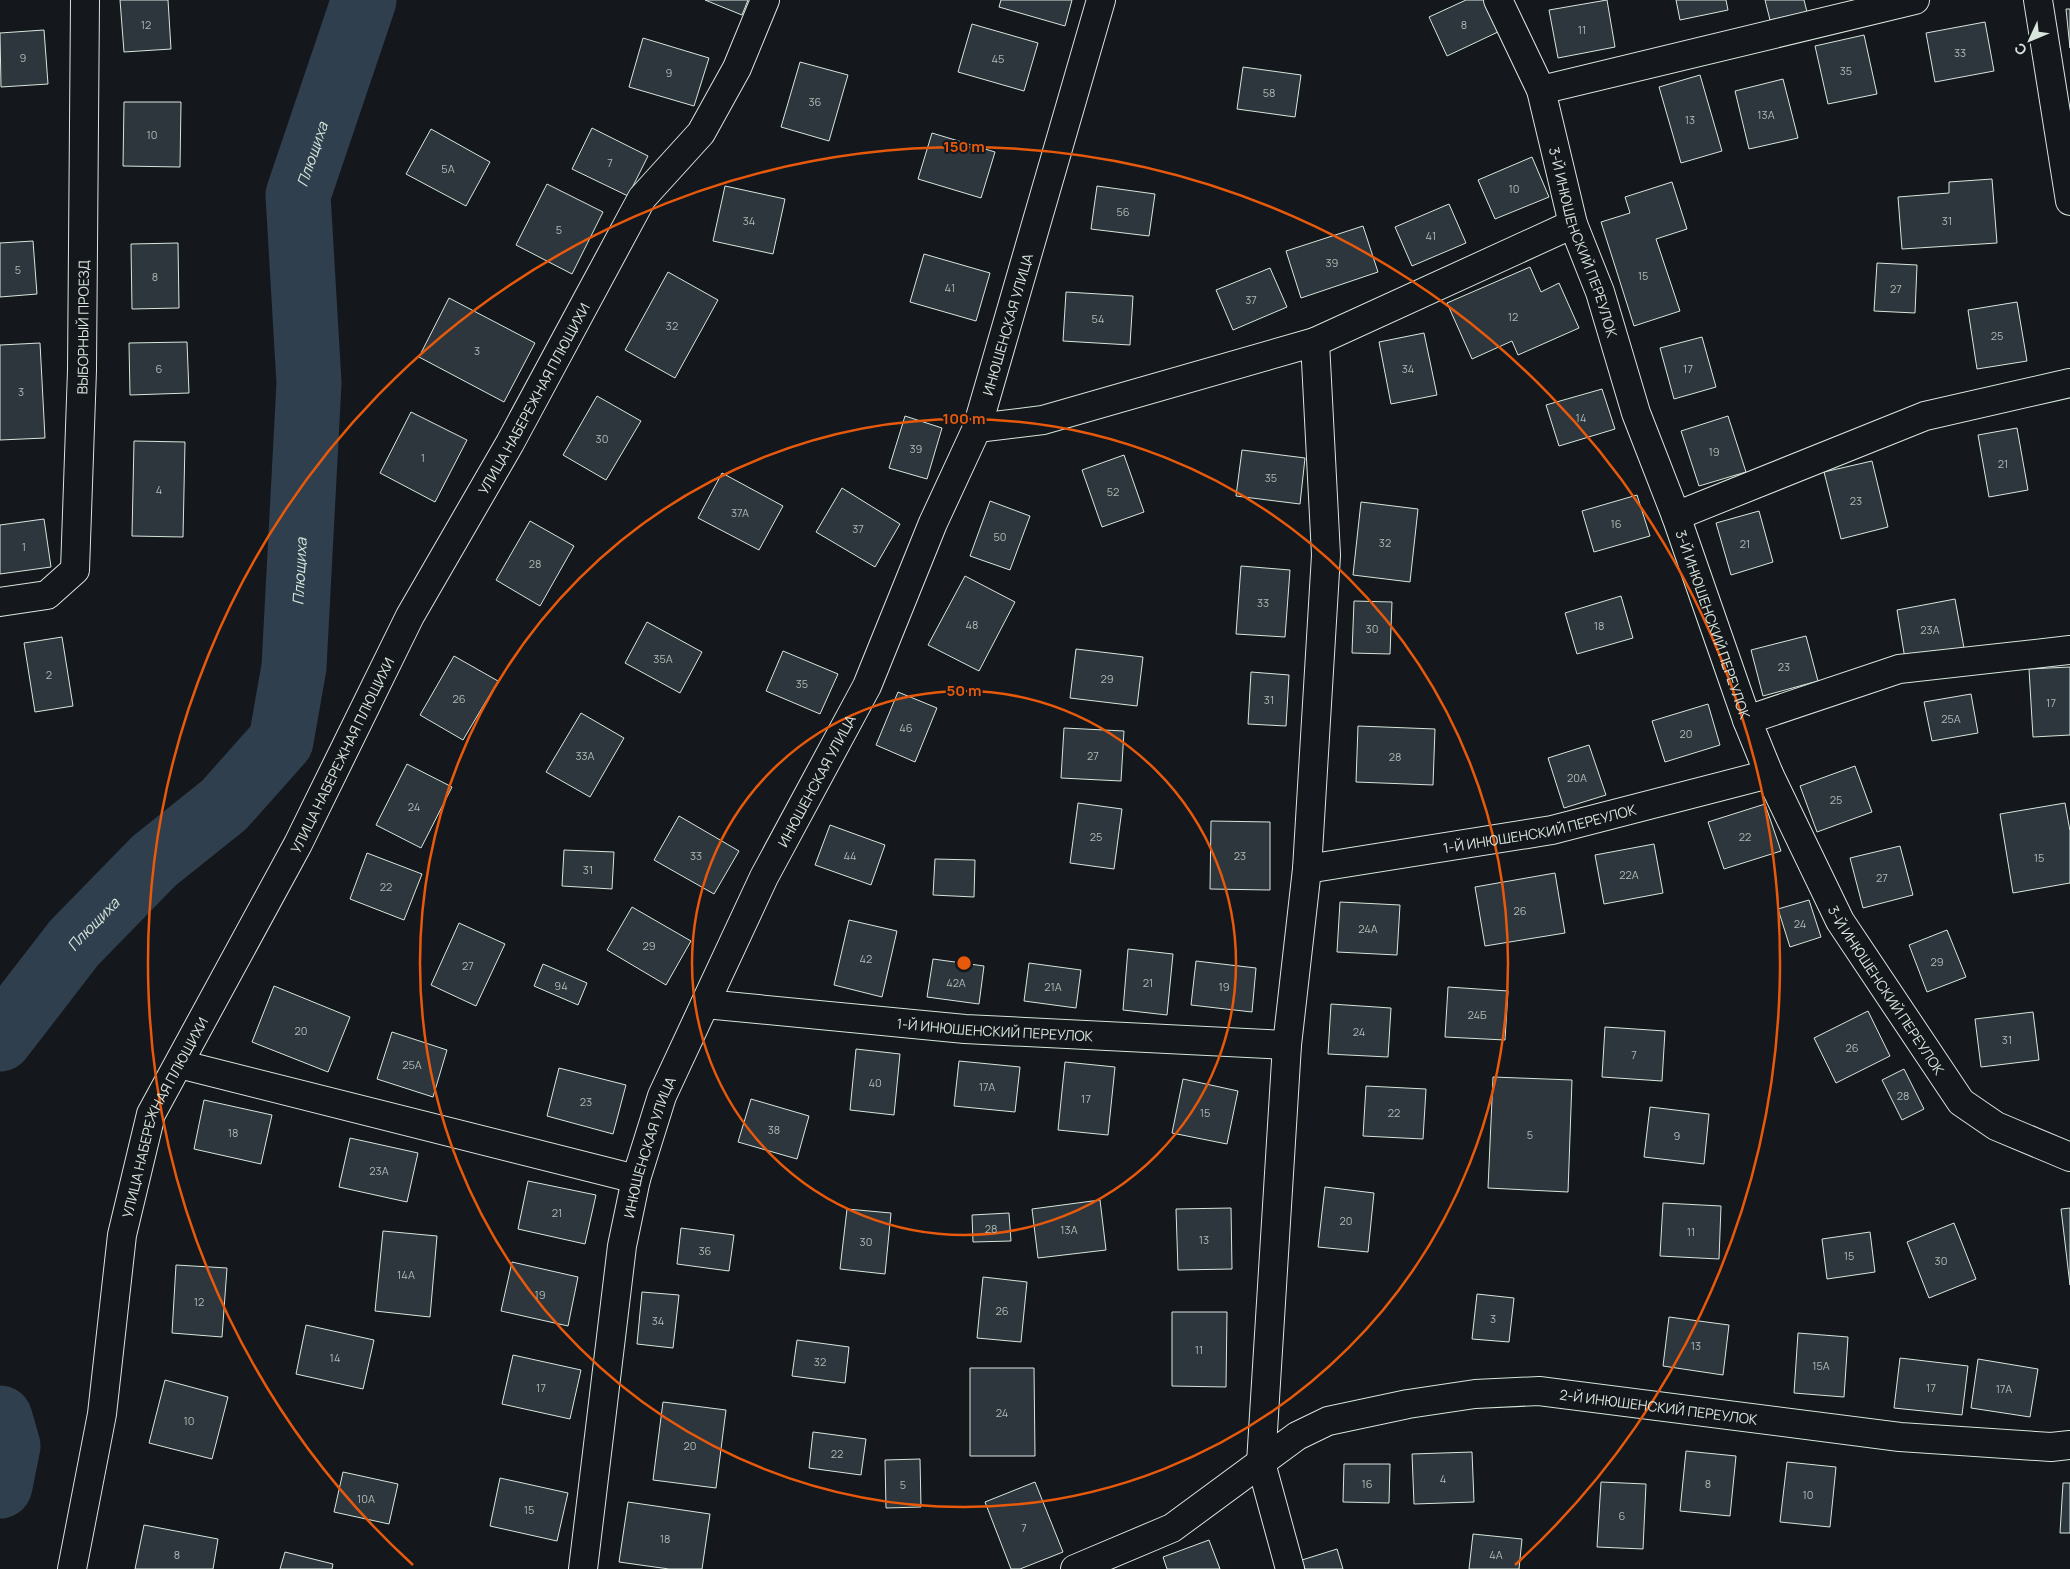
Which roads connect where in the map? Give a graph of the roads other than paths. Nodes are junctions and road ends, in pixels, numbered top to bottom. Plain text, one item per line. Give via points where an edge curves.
1 (85, 0) edge
2 (765, 0) edge
3 (1101, 0) edge
4 (1498, 0) edge
5 (1915, 0) edge
6 (2038, 0) edge
7 (1541, 90) junction
8 (2070, 201) edge
9 (1573, 224) junction
10 (1315, 342) junction
11 (2070, 383) edge
12 (977, 428) junction
13 (1676, 516) junction
14 (0, 602) edge
15 (2070, 650) edge
16 (1747, 720) junction
17 (1769, 774) junction
18 (1307, 869) junction
19 (705, 1004) junction
20 (1287, 1045) junction
21 (179, 1064) junction
22 (2070, 1157) edge
23 (636, 1179) junction
24 (2070, 1445) edge
25 (1261, 1463) junction
26 (72, 1569) edge
27 (583, 1569) edge
28 (1075, 1569) edge
29 (1290, 1569) edge

1 - 14 street, ВЫБОРНЫЙ ПРОЕЗД via 82,370 75,570 47,595
2 - 21 street, УЛИЦА НАБЕРЕЖНАЯ ПЛЮЩИХИ via 736,68 701,133 642,198 510,443 410,616 298,844
3 - 12 street, ИНЮШЕНСКАЯ УЛИЦА
4 - 7 street, 3-Й ИНЮШЕНСКИЙ ПЕРЕУЛОК
5 - 7 street
6 - 8 street
7 - 9 street, 3-Й ИНЮШЕНСКИЙ ПЕРЕУЛОК
9 - 10 street
9 - 13 street, 3-Й ИНЮШЕНСКИЙ ПЕРЕУЛОК via 1600,292 1636,413
10 - 12 street via 1043,420
10 - 18 street via 1326,555
11 - 13 street via 1925,416
12 - 19 street, ИНЮШЕНСКАЯ УЛИЦА via 867,686 764,877
13 - 16 street, 3-Й ИНЮШЕНСКИЙ ПЕРЕУЛОК
15 - 16 street via 1899,669
16 - 17 street, 3-Й ИНЮШЕНСКИЙ ПЕРЕУЛОК
17 - 18 street, 1-Й ИНЮШЕНСКИЙ ПЕРЕУЛОК via 1552,830
17 - 22 street, 3-Й ИНЮШЕНСКИЙ ПЕРЕУЛОК via 1840,921 1961,1102 1996,1126
18 - 20 street
19 - 20 street, 1-Й ИНЮШЕНСКИЙ ПЕРЕУЛОК via 966,1029
19 - 23 street, ИНЮШЕНСКАЯ УЛИЦА via 662,1096
20 - 25 street
21 - 23 street
21 - 26 street, УЛИЦА НАБЕРЕЖНАЯ ПЛЮЩИХИ via 151,1114 122,1234 102,1414
23 - 27 street, ИНЮШЕНСКАЯ УЛИЦА via 622,1246
24 - 25 street, 2-Й ИНЮШЕНСКИЙ ПЕРЕУЛОК via 2051,1447 1900,1437 1539,1391 1475,1394 1328,1421 1297,1436
25 - 28 street via 1172,1528
25 - 29 street

